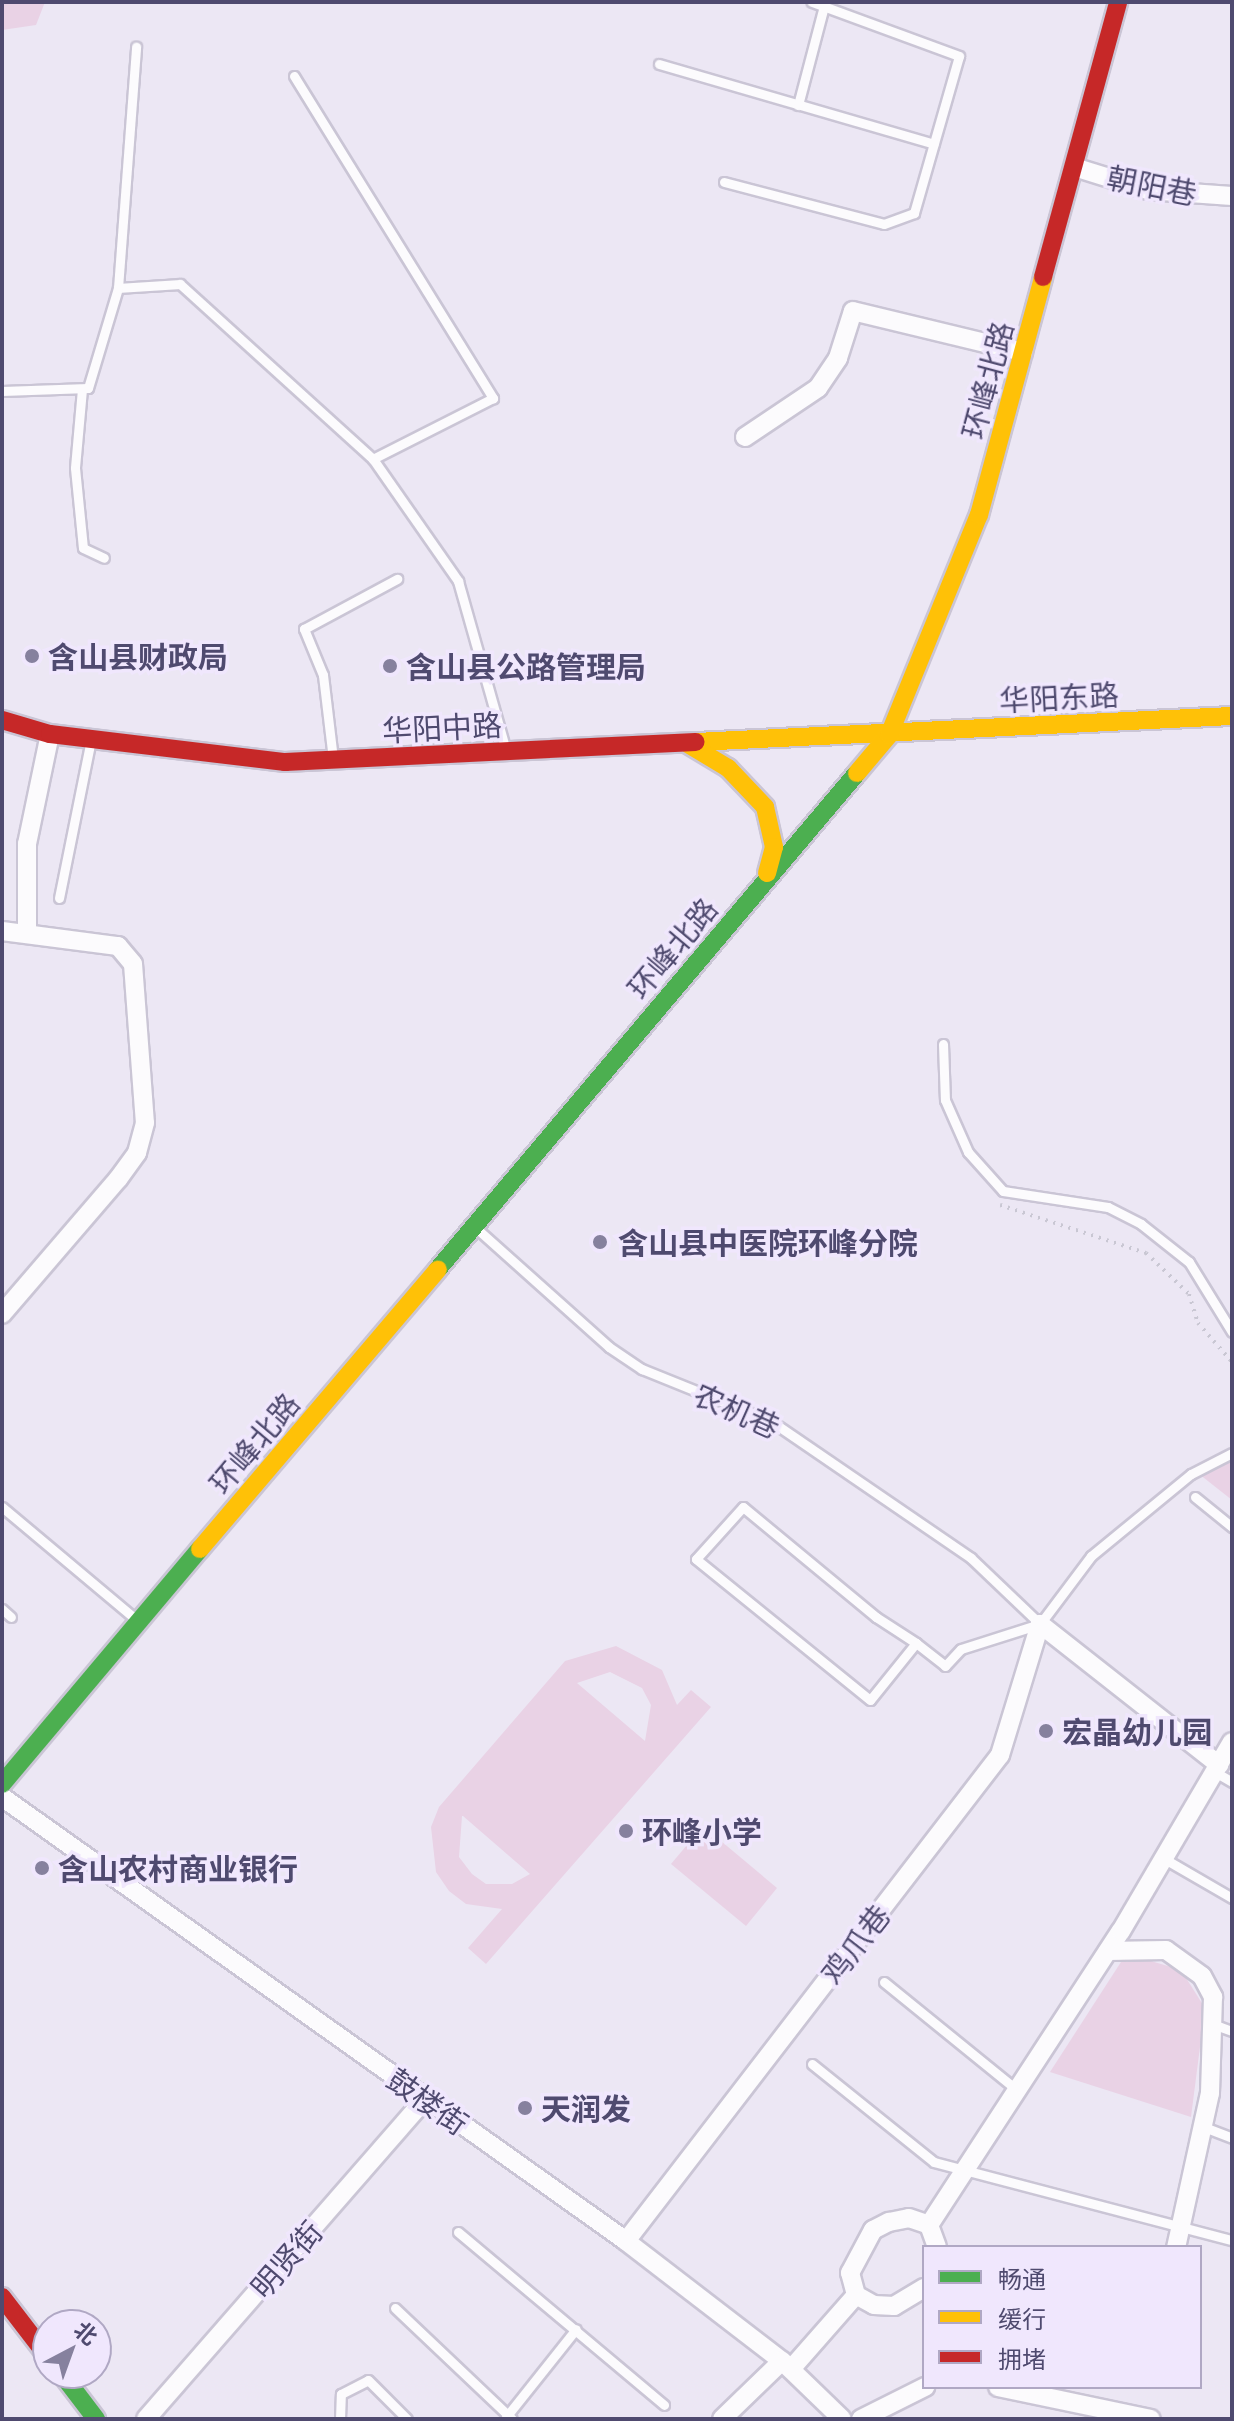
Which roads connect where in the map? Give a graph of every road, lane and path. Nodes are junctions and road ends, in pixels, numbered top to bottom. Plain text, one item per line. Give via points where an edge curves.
1 (812, 2) edge
2 (1113, 4) edge
3 (824, 6) junction
4 (136, 47) dead end
5 (659, 64) dead end
6 (294, 76) dead end
7 (798, 105) junction
8 (934, 144) junction
9 (1074, 167) junction
10 (724, 182) dead end
11 (1232, 196) edge
12 (118, 288) junction
13 (1023, 352) junction
14 (82, 389) junction
15 (2, 391) edge
16 (745, 437) dead end
17 (373, 459) junction
18 (104, 558) dead end
19 (397, 579) dead end
20 (1232, 716) edge
21 (2, 720) edge
22 (50, 734) junction
23 (889, 735) junction
24 (91, 740) junction
25 (688, 744) junction
26 (507, 752) junction
27 (333, 760) junction
28 (765, 880) junction
29 (59, 898) dead end
30 (27, 929) junction
31 (2, 931) edge
32 (943, 1044) dead end
33 (992, 1199) dead end
34 (474, 1225) junction
35 (2, 1314) edge
36 (1232, 1332) edge
37 (1232, 1362) edge
38 (1232, 1453) edge
39 (1195, 1497) dead end
40 (2, 1507) edge
41 (1232, 1527) edge
42 (2, 1609) edge
43 (11, 1617) dead end
44 (139, 1622) junction
45 (1040, 1624) junction
46 (916, 1643) junction
47 (1232, 1742) edge
48 (1217, 1768) junction
49 (1232, 1782) edge
50 (2, 1784) edge
51 (2, 1797) edge
52 (1163, 1858) junction
53 (1232, 1898) edge
54 (1108, 1951) junction
55 (884, 1982) dead end
56 (1225, 2029) edge
57 (812, 2064) dead end
58 (1017, 2090) junction
59 (425, 2099) junction
60 (1204, 2127) junction
61 (1232, 2138) edge
62 (966, 2168) junction
63 (929, 2225) junction
64 (1181, 2226) junction
65 (458, 2232) dead end
66 (1232, 2240) edge
67 (626, 2241) junction
68 (936, 2245) edge
69 (1176, 2245) edge
70 (922, 2289) edge
71 (856, 2295) junction
72 (2, 2297) edge
73 (395, 2308) dead end
74 (576, 2329) junction
75 (32, 2336) edge
76 (786, 2365) junction
77 (922, 2388) edge
78 (73, 2389) edge
79 (1008, 2389) edge
80 (664, 2405) dead end
81 (508, 2418) edge
82 (96, 2419) edge
83 (146, 2419) edge
84 (340, 2419) edge
85 (407, 2419) edge
86 (722, 2419) edge
87 (842, 2419) edge
88 (861, 2419) edge
89 (1151, 2419) edge

1 - 3 lane
2 - 9 main road, 环峰北路
3 - 7 lane
3 - 8 lane via 959,56
4 - 12 lane
5 - 7 lane
6 - 17 lane via 493,398
7 - 8 lane
8 - 10 lane via 914,213 884,224
9 - 11 street, 朝阳巷 via 1148,190
9 - 13 main road, 环峰北路
12 - 14 lane
12 - 17 lane via 180,284
13 - 16 street via 853,311 838,358 818,388
13 - 23 main road, 环峰北路 via 979,515
14 - 15 lane
14 - 18 lane via 75,468 83,548
17 - 26 lane via 458,581
19 - 27 lane via 304,629 323,675
20 - 23 main road, 华阳东路
21 - 22 main road, 华阳中路
22 - 24 main road, 华阳中路
22 - 30 street via 27,844
23 - 25 main road, 华阳中路
23 - 28 main road, 环峰北路
24 - 27 main road, 华阳中路 via 254,760
24 - 29 lane
25 - 26 main road, 华阳中路
25 - 28 main road via 728,768 765,807 774,847
26 - 27 main road, 华阳中路
28 - 34 main road, 环峰北路
30 - 31 street
30 - 35 street via 118,946 133,964 145,1123 137,1153 118,1179
32 - 36 lane via 945,1100 968,1152 1003,1191 1108,1207 1141,1224 1189,1262
33 - 37 path via 1007,1212 1146,1253 1189,1294 1198,1323
34 - 44 main road, 环峰北路
34 - 45 lane, 农机巷 via 609,1347 642,1369 771,1421 971,1558
38 - 45 lane via 1191,1474 1091,1556
39 - 41 lane
40 - 44 lane
42 - 43 lane
44 - 50 main road, 环峰北路
45 - 46 lane via 961,1649 945,1666
45 - 48 street
45 - 67 street, 鸡爪巷 via 1000,1755
46 - 46 lane via 743,1507 696,1559 870,1700
47 - 48 street
48 - 49 lane
48 - 52 street
51 - 59 street, 鼓楼街
52 - 53 lane
52 - 54 street
54 - 56 street via 1145,1946 1186,1961 1213,1997
54 - 58 street
55 - 58 lane
56 - 60 street
57 - 62 lane via 934,2162
58 - 62 street
59 - 67 street, 鼓楼街
59 - 83 street, 明贤街
60 - 61 lane
60 - 64 street
62 - 63 street
62 - 64 lane
63 - 68 street
63 - 71 street via 909,2218 873,2230 850,2273
64 - 66 lane
64 - 69 street
65 - 74 lane
67 - 76 street, 鼓楼街
70 - 71 street via 894,2306
71 - 76 street
72 - 75 main road
73 - 81 lane
74 - 80 lane
74 - 81 lane
76 - 86 street
76 - 87 street, 鼓楼街
77 - 88 street
78 - 82 main road
79 - 89 street
84 - 85 lane via 341,2394 368,2380

